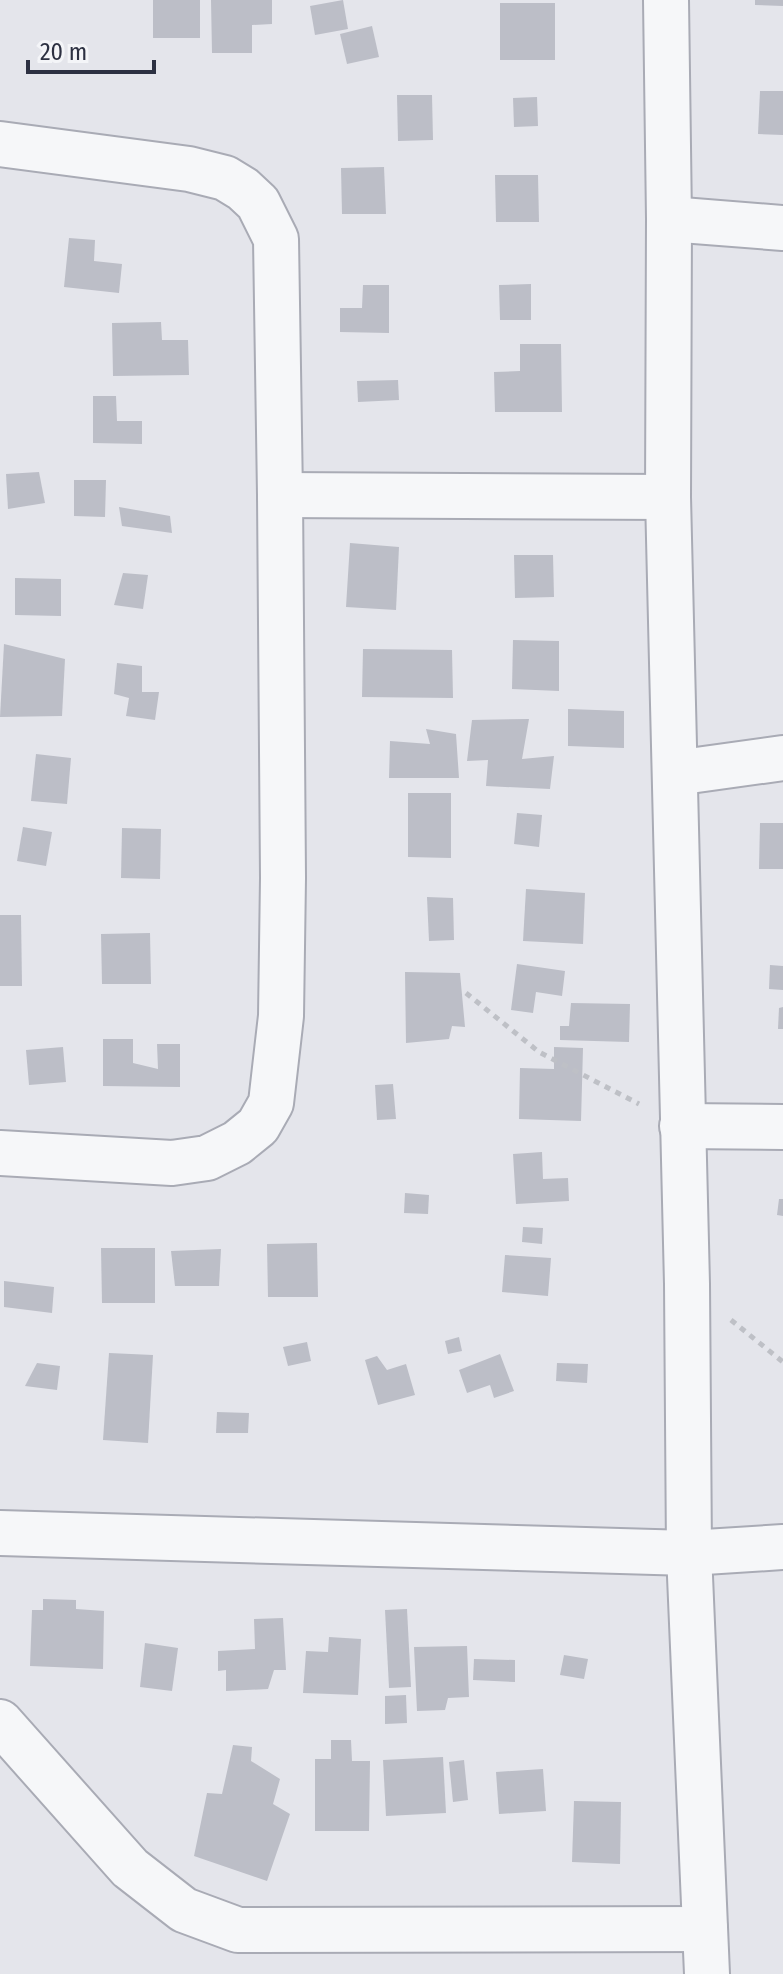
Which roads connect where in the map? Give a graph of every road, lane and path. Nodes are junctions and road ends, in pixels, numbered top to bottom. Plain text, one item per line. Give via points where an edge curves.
1 (666, 0) edge
2 (0, 144) edge
3 (669, 219) junction
4 (783, 228) edge
5 (280, 495) junction
6 (668, 497) junction
7 (783, 758) edge
8 (675, 773) junction
9 (466, 993) dead end
10 (682, 1126) junction
11 (783, 1127) edge
12 (0, 1153) edge
13 (687, 1284) junction
14 (783, 1362) edge
15 (0, 1533) edge
16 (783, 1547) edge
17 (689, 1553) junction
18 (0, 1722) edge
19 (705, 1929) junction
20 (707, 1974) edge

1 - 3 street
2 - 5 street via 189,169 225,178 258,203 276,239
3 - 4 street
3 - 6 street
5 - 6 street
5 - 12 street via 281,1016 271,1103 258,1126 207,1158 172,1163
6 - 8 street
7 - 8 street
8 - 10 street
9 - 10 path via 539,1052
10 - 11 street
10 - 13 street
13 - 14 path
13 - 17 street
15 - 17 street
16 - 17 street
17 - 19 street
18 - 19 street via 130,1868 184,1910 238,1930
19 - 20 street

